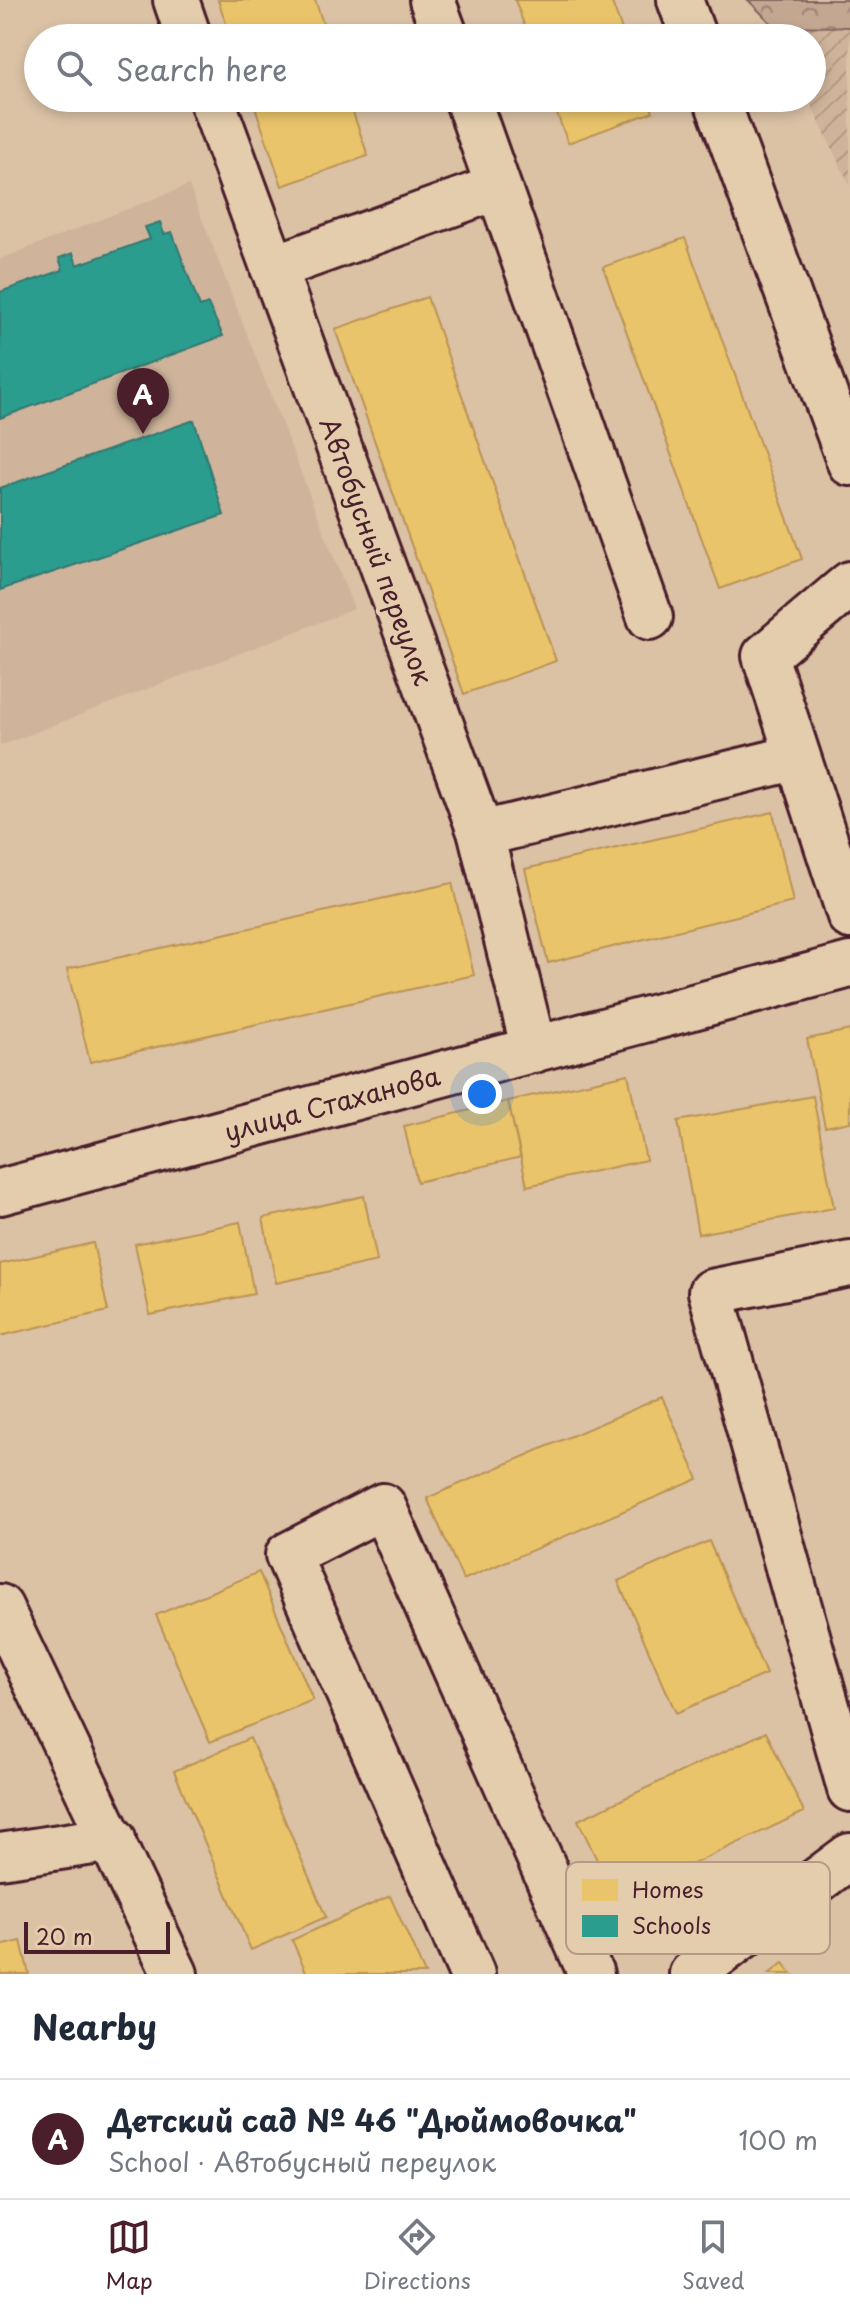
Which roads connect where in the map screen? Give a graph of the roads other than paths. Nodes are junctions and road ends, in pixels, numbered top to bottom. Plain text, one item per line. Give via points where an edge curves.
1 (176, 0) edge
2 (432, 0) edge
3 (680, 0) edge
4 (184, 24) edge
5 (441, 24) edge
6 (689, 24) edge
7 (216, 112) edge
8 (472, 112) edge
9 (721, 112) edge
10 (498, 187) junction
11 (273, 268) junction
12 (850, 463) edge
13 (850, 584) edge
14 (650, 617) dead end
15 (798, 757) junction
16 (481, 834) junction
17 (850, 916) edge
18 (850, 965) edge
19 (534, 1050) junction
20 (0, 1192) edge
21 (850, 1264) edge
22 (0, 1607) edge
23 (850, 1789) edge
24 (113, 1839) junction
25 (0, 1856) edge
26 (850, 1856) edge
27 (830, 1871) edge
28 (566, 1918) edge
29 (582, 1954) edge
30 (719, 1954) edge
31 (175, 1974) edge
32 (472, 1974) edge
33 (591, 1974) edge
34 (692, 1974) edge

1 - 4 street
2 - 5 street
3 - 6 street
7 - 11 street, Автобусный переулок
8 - 10 street
9 - 12 street
10 - 11 street
10 - 14 street
11 - 16 street, Автобусный переулок
13 - 15 street via 765,656
15 - 16 street
15 - 17 street
16 - 19 street, Автобусный переулок
18 - 19 street, улица Стаханова
19 - 20 street, улица Стаханова
21 - 23 street via 711,1292
22 - 24 street
24 - 25 street
24 - 31 street
26 - 27 street
28 - 32 street via 383,1506 288,1555
29 - 33 street
30 - 34 street

